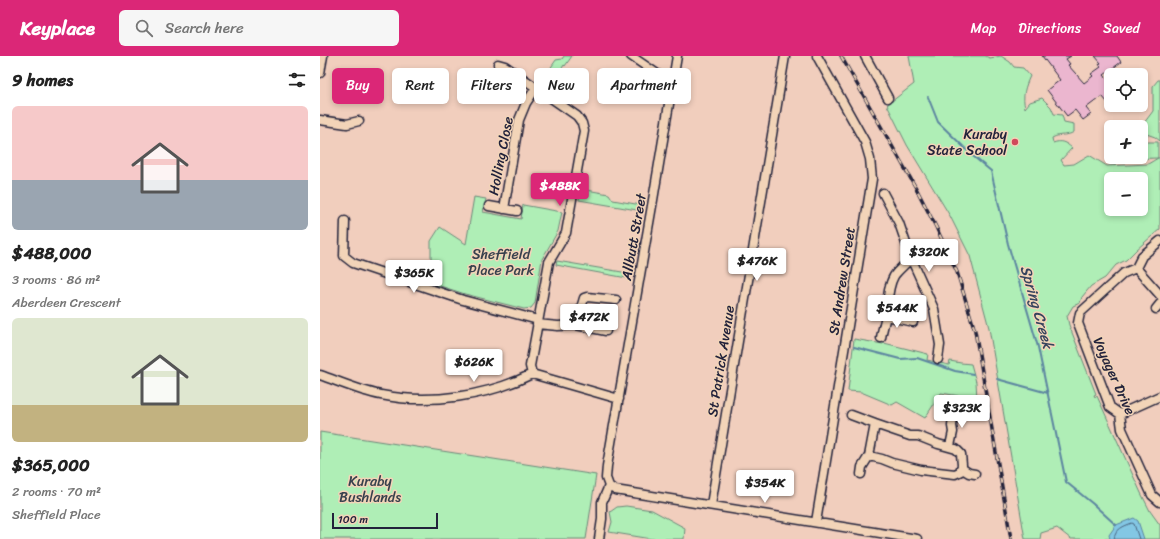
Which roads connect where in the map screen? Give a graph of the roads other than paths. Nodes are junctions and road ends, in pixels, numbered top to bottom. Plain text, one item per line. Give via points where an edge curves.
1 (323, 56) edge
2 (631, 56) edge
3 (677, 56) edge
4 (784, 56) edge
5 (817, 56) edge
6 (865, 56) edge
7 (498, 64) dead end
8 (649, 68) edge
9 (675, 68) edge
10 (320, 73) edge
11 (534, 87) edge
12 (534, 91) edge
13 (888, 98) dead end
14 (559, 104) edge
15 (669, 104) edge
16 (320, 120) edge
17 (359, 121) dead end
18 (883, 193) dead end
19 (489, 206) dead end
20 (504, 209) junction
21 (517, 211) dead end
22 (345, 221) dead end
23 (1160, 241) edge
24 (911, 258) junction
25 (1136, 268) junction
26 (1160, 295) edge
27 (616, 300) dead end
28 (886, 316) junction
29 (538, 322) junction
30 (913, 322) dead end
31 (576, 325) junction
32 (606, 331) dead end
33 (881, 338) dead end
34 (938, 359) dead end
35 (532, 374) junction
36 (320, 375) edge
37 (1160, 396) edge
38 (619, 399) junction
39 (954, 409) dead end
40 (1120, 414) junction
41 (851, 415) dead end
42 (875, 424) junction
43 (950, 446) junction
44 (869, 456) junction
45 (961, 468) junction
46 (861, 474) dead end
47 (975, 474) dead end
48 (609, 486) junction
49 (1160, 502) edge
50 (711, 505) junction
51 (816, 522) junction
52 (599, 539) edge
53 (917, 539) edge

1 - 10 street
2 - 8 street
3 - 9 street, Allbutt Street
4 - 50 street, St Patrick Avenue
5 - 51 street, St Andrew Street via 865,142 872,179
6 - 13 street
7 - 11 street via 505,66
12 - 20 street, Holling Close via 519,120
14 - 29 street via 577,116 584,131 566,233 549,262
15 - 38 street, Allbutt Street
16 - 17 street via 347,124
18 - 24 street via 899,224
19 - 20 street, Holling Close
20 - 21 street, Holling Close
22 - 29 street via 344,256 353,263
23 - 25 street, Voyager Drive via 1142,256
24 - 28 street via 894,276 888,294
24 - 34 street via 934,309 940,345
25 - 26 street
25 - 40 street, Voyager Drive via 1124,272 1080,313 1078,318 1079,328 1110,407
27 - 31 street via 584,298
28 - 30 street
28 - 33 street
29 - 31 street via 558,326
29 - 35 street via 530,366
31 - 32 street
35 - 36 street via 474,394 429,399 381,395
35 - 38 street
37 - 40 street
38 - 48 street, Allbutt Street via 607,466 606,478
39 - 43 street
40 - 49 street, Voyager Drive via 1122,428 1152,495
41 - 42 street
42 - 43 street
42 - 44 street
43 - 45 street via 960,454
44 - 45 street via 892,464 946,474 955,474 961,471
44 - 46 street
45 - 47 street
48 - 50 street via 615,490
48 - 52 street, Allbutt Street via 602,502
50 - 51 street
51 - 53 street

